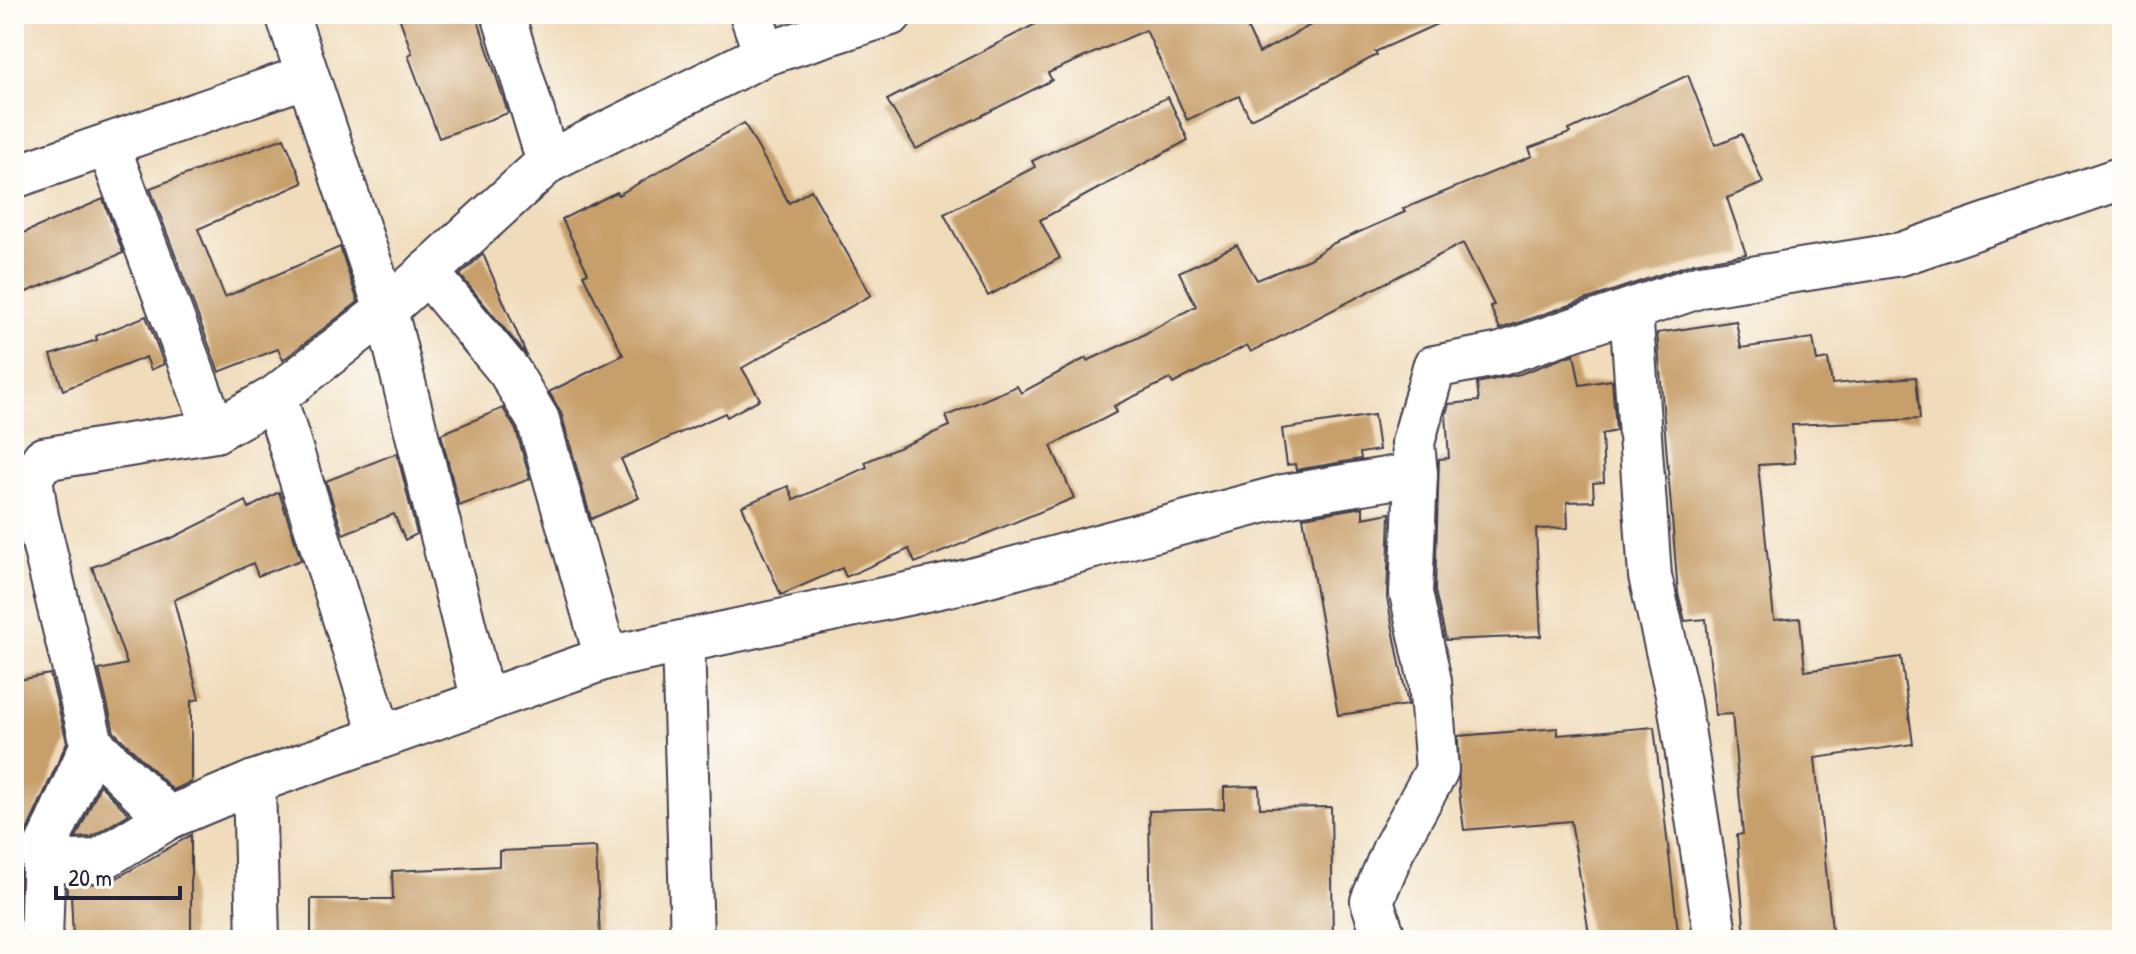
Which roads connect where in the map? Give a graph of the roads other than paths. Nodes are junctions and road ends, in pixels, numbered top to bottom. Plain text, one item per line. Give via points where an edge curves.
1 (287, 14) edge
2 (503, 14) edge
3 (751, 14) edge
4 (891, 14) edge
5 (765, 54) junction
6 (307, 76) junction
7 (108, 145) junction
8 (548, 162) junction
9 (14, 177) edge
10 (2122, 178) edge
11 (427, 272) junction
12 (386, 310) junction
13 (1631, 310) junction
14 (275, 397) junction
15 (215, 431) junction
16 (1416, 474) junction
17 (683, 642) junction
18 (606, 658) junction
19 (483, 701) junction
20 (381, 737) junction
21 (92, 744) junction
22 (254, 782) junction
23 (168, 818) junction
24 (29, 864) edge
25 (41, 940) edge
26 (258, 940) edge
27 (692, 940) edge
28 (1385, 940) edge
29 (1716, 940) edge

1 - 6 street
2 - 8 street
3 - 5 street
4 - 5 street
5 - 8 street
6 - 7 street
6 - 12 street
7 - 9 street
7 - 15 street
8 - 11 street
10 - 13 street via 1901,254 1701,286
11 - 12 street
11 - 18 street via 509,371 538,420
12 - 14 street
12 - 19 street
13 - 16 street via 1501,354 1434,367 1413,443
13 - 29 street via 1650,576 1679,703
14 - 15 street
14 - 20 street
15 - 21 street via 43,459 31,478
16 - 17 street via 1284,496 963,582
16 - 28 street via 1411,593 1430,681 1437,770 1372,901
17 - 18 street
17 - 27 street
18 - 19 street
19 - 20 street
20 - 22 street
21 - 23 street
21 - 24 street
22 - 23 street
22 - 26 street
23 - 24 street via 98,861
24 - 25 street

